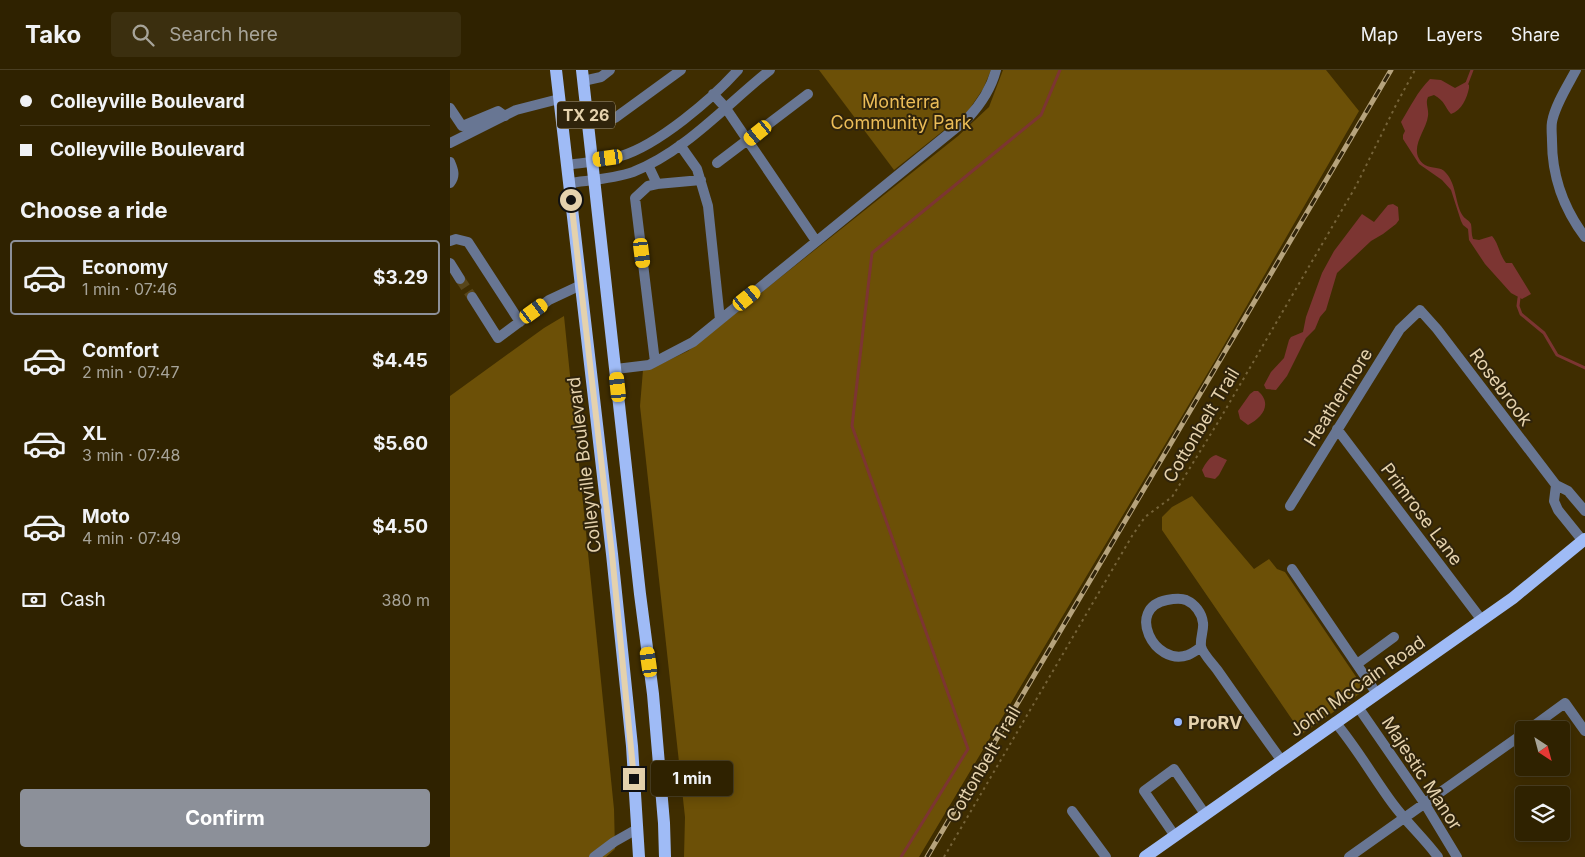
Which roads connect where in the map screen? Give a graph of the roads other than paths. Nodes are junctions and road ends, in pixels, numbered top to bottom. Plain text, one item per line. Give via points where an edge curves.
1 (556, 70) edge
2 (610, 70) edge
3 (681, 70) edge
4 (738, 70) edge
5 (770, 70) edge
6 (996, 70) edge
7 (1576, 70) edge
8 (582, 76) edge
9 (713, 94) junction
10 (808, 94) dead end
11 (560, 99) junction
12 (450, 108) edge
13 (725, 108) junction
14 (505, 116) junction
15 (587, 122) junction
16 (748, 141) junction
17 (450, 143) edge
18 (680, 145) junction
19 (591, 161) junction
20 (450, 162) edge
21 (717, 163) dead end
22 (567, 164) junction
23 (648, 165) junction
24 (594, 180) junction
25 (700, 180) junction
26 (450, 183) edge
27 (569, 183) junction
28 (657, 184) junction
29 (1585, 237) edge
30 (816, 241) junction
31 (450, 242) edge
32 (450, 263) edge
33 (460, 280) tunnel mouth
34 (581, 285) junction
35 (472, 297) tunnel mouth
36 (1420, 310) joint
37 (720, 320) junction
38 (520, 322) junction
39 (655, 362) junction
40 (616, 369) junction
41 (1337, 429) junction
42 (1556, 485) junction
43 (1290, 506) dead end
44 (1585, 511) edge
45 (1584, 540) edge
46 (636, 551) junction
47 (612, 554) junction
48 (1292, 569) dead end
49 (1481, 619) junction
50 (1394, 637) dead end
51 (1201, 647) junction
52 (1357, 664) junction
53 (1377, 694) junction
54 (1358, 707) junction
55 (1541, 721) edge
56 (1335, 722) junction
57 (1585, 731) edge
58 (1515, 739) edge
59 (1282, 761) junction
60 (1425, 804) junction
61 (1072, 811) dead end
62 (1205, 814) junction
63 (1405, 818) junction
64 (637, 829) junction
65 (1175, 836) junction
66 (594, 857) edge
67 (639, 857) edge
68 (665, 857) edge
69 (1106, 857) edge
70 (1145, 857) edge
71 (1349, 857) edge
72 (1438, 857) edge
73 (1457, 857) edge

1 - 11 main road, Colleyville Boulevard / TX 26
2 - 8 street via 601,77
3 - 15 street via 615,118
4 - 9 street
5 - 13 street
6 - 30 street via 984,98 968,118
7 - 29 street via 1552,122 1552,156 1566,208
8 - 15 main road, TX 26
9 - 13 street
9 - 19 street via 682,122 640,148 620,157
10 - 16 street
11 - 14 street
11 - 22 main road, Colleyville Boulevard / TX 26
12 - 14 street via 462,126 498,110
13 - 16 street
13 - 18 street
14 - 17 street
15 - 19 main road, TX 26
16 - 21 street
16 - 30 street
18 - 23 street
18 - 25 street via 697,169
19 - 22 street
19 - 24 main road, TX 26
20 - 26 street via 454,171
22 - 27 main road, Colleyville Boulevard / TX 26
23 - 24 street
23 - 28 street
24 - 27 street
24 - 40 main road, TX 26
25 - 28 street
25 - 37 street via 708,206
27 - 34 main road, Colleyville Boulevard / TX 26
28 - 39 street via 648,186 635,198
30 - 37 street
31 - 38 street via 456,239 468,242
32 - 33 street
34 - 38 street via 549,300
34 - 47 main road, Colleyville Boulevard / TX 26
35 - 38 street via 498,338
36 - 41 street, Heathermore via 1400,329
36 - 42 street, Rosebrook
37 - 39 street via 692,342
39 - 40 street
40 - 46 main road, TX 26
41 - 43 street, Heathermore
41 - 49 street, Primrose Lane
42 - 44 street, Rosebrook via 1568,491
42 - 45 street via 1554,501 1558,510
45 - 49 main road, John McCain Road via 1513,598
46 - 47 main road
46 - 68 main road, TX 26 via 653,694
47 - 64 main road, Colleyville Boulevard / TX 26 via 632,746
48 - 52 street
49 - 53 main road, John McCain Road
50 - 52 street
51 - 51 street via 1203,622 1197,607 1185,599 1170,599 1152,607 1147,616 1148,636 1162,651 1175,657 1188,655
51 - 59 street
52 - 53 street
53 - 54 main road, John McCain Road
54 - 56 main road, John McCain Road
54 - 60 street, Majestic Manor
55 - 57 street via 1566,703
56 - 59 main road, John McCain Road
56 - 63 street, Majestic Manor
58 - 60 street
59 - 62 main road, John McCain Road
60 - 63 street
60 - 73 street, Majestic Manor
61 - 69 street
62 - 65 main road, John McCain Road
62 - 65 street via 1174,769 1144,791
63 - 71 street
63 - 72 street, Majestic Manor
64 - 66 street
64 - 67 main road, Colleyville Boulevard / TX 26
65 - 70 main road, John McCain Road

